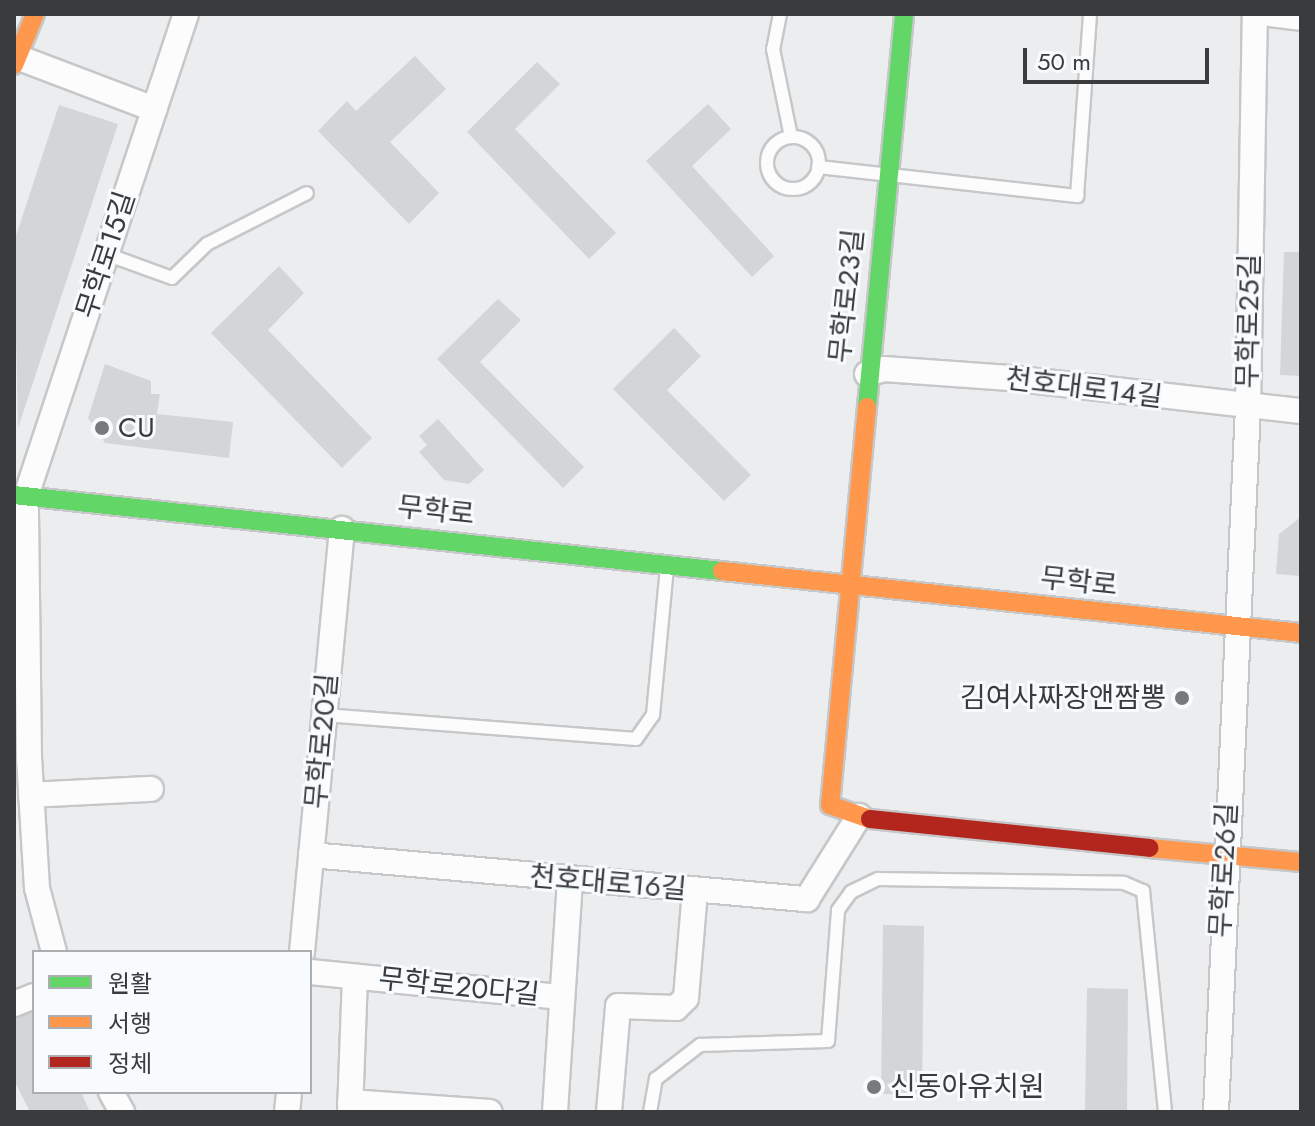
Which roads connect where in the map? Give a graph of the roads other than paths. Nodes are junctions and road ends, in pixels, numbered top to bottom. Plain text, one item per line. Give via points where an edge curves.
1 (35, 14) edge
2 (186, 14) edge
3 (780, 14) edge
4 (904, 14) edge
5 (1090, 14) edge
6 (1255, 14) edge
7 (1270, 14) edge
8 (1301, 18) edge
9 (16, 61) edge
10 (154, 109) junction
11 (791, 137) junction
12 (818, 167) junction
13 (888, 175) junction
14 (307, 193) dead end
15 (106, 254) junction
16 (867, 374) junction
17 (1248, 407) junction
18 (1301, 411) edge
19 (20, 496) edge
20 (342, 529) junction
21 (667, 564) junction
22 (851, 585) junction
23 (1238, 627) junction
24 (1301, 633) edge
25 (324, 715) junction
26 (151, 789) dead end
27 (31, 795) junction
28 (859, 816) junction
29 (311, 855) junction
30 (1224, 855) junction
31 (1301, 862) edge
32 (570, 879) junction
33 (695, 891) junction
34 (53, 950) edge
35 (302, 950) edge
36 (312, 972) edge
37 (355, 977) junction
38 (562, 997) junction
39 (350, 1107) edge
40 (490, 1112) edge
41 (555, 1112) edge
42 (609, 1112) edge
43 (650, 1112) edge
44 (1165, 1112) edge
45 (1216, 1112) edge

1 - 9 main road
2 - 10 street, 무학로15길
3 - 11 lane via 773,49
4 - 13 main road, 무학로23길
5 - 13 lane via 1077,196
6 - 17 street, 무학로25길
7 - 8 street
9 - 10 street
10 - 15 street, 무학로15길
11 - 12 lane via 814,148
11 - 12 lane via 769,152 768,169 776,183 799,188
12 - 13 lane
13 - 16 main road, 무학로23길
14 - 15 lane via 207,244 172,278
15 - 19 street, 무학로15길
16 - 17 street, 천호대로14길 via 884,369 1010,378
16 - 22 main road, 무학로23길
17 - 18 street, 천호대로14길
17 - 23 street, 무학로25길
19 - 20 main road, 무학로
19 - 27 street, 무학로15길
20 - 21 main road, 무학로
20 - 25 street, 무학로20길
21 - 22 main road, 무학로
21 - 25 lane via 653,715 636,739
22 - 23 main road, 무학로
22 - 28 main road via 830,805
23 - 24 main road, 무학로
23 - 30 street, 무학로26길
25 - 29 street, 무학로20길
26 - 27 street
27 - 34 street, 무학로15길 via 37,888
28 - 30 main road via 883,824
28 - 33 street, 천호대로16길 via 807,899
29 - 32 street, 천호대로16길
29 - 35 street, 무학로20길
30 - 31 main road
30 - 45 street, 무학로26길
32 - 33 street, 천호대로16길
32 - 38 street
33 - 42 street via 686,998 676,1008 618,1006
36 - 37 street, 무학로20다길
37 - 38 street, 무학로20다길
37 - 39 street, 무학로20다길
38 - 41 street
39 - 40 street, 무학로20다길
43 - 44 lane via 656,1079 700,1045 828,1041 834,922 851,892 878,879 1124,883 1143,891

